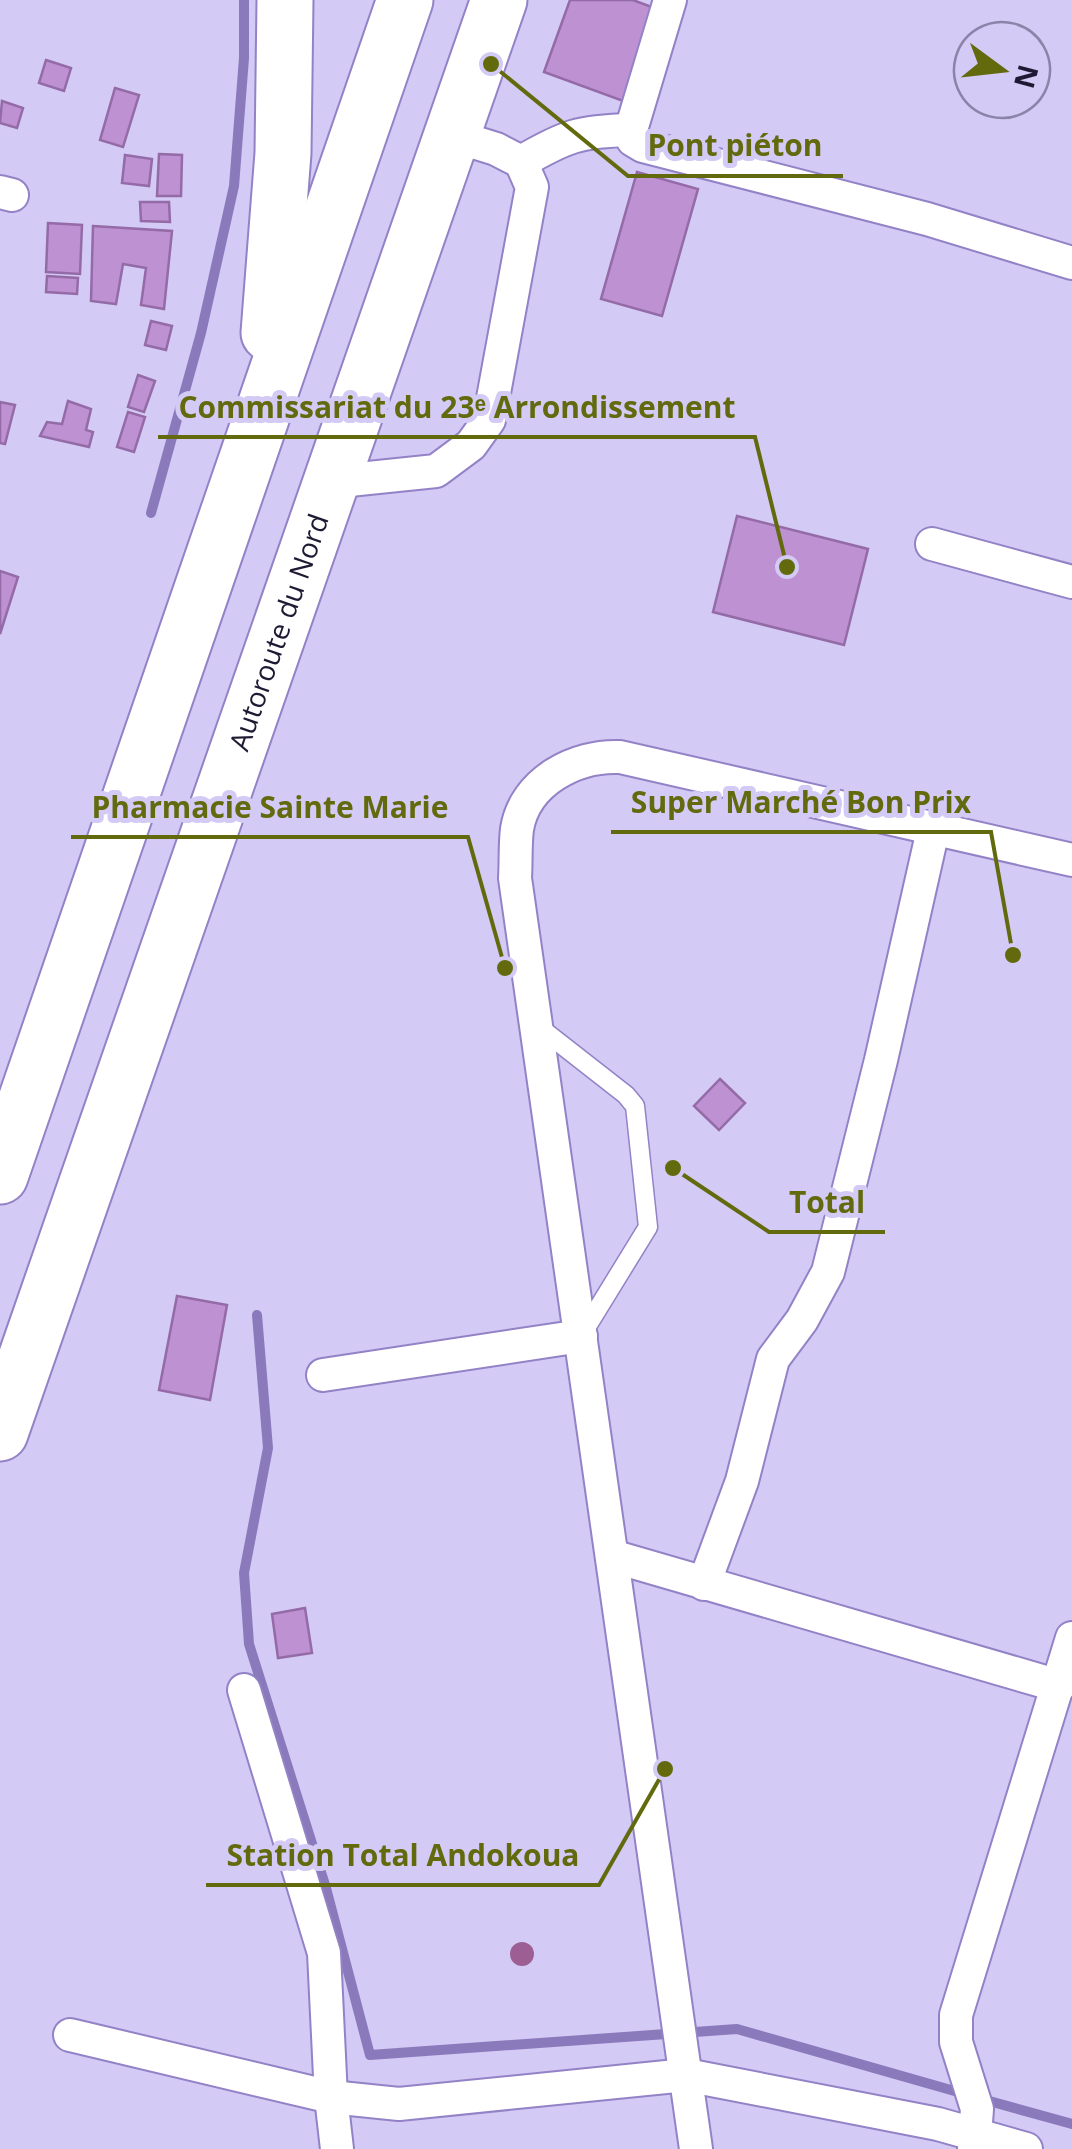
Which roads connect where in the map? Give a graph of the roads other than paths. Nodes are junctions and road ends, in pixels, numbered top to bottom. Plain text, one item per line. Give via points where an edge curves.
1 (285, 0) edge
2 (405, 0) edge
3 (498, 0) edge
4 (670, 0) edge
5 (631, 130) junction
6 (452, 135) junction
7 (521, 162) junction
8 (1072, 263) edge
9 (264, 406) junction
10 (330, 482) junction
11 (932, 544) dead end
12 (1072, 582) edge
13 (933, 830) junction
14 (1072, 860) edge
15 (536, 1024) junction
16 (12, 1107) edge
17 (0, 1176) edge
18 (581, 1336) junction
19 (323, 1375) dead end
20 (0, 1433) edge
21 (612, 1556) junction
22 (704, 1584) junction
23 (1072, 1638) edge
24 (1059, 1686) junction
25 (244, 1690) dead end
26 (70, 2035) dead end
27 (686, 2075) junction
28 (330, 2097) junction
29 (975, 2142) edge
30 (338, 2149) edge
31 (696, 2149) edge
32 (1026, 2149) edge

1 - 9 highway
2 - 9 highway
3 - 6 highway, Autoroute du Nord
4 - 5 street
5 - 7 street via 586,130
5 - 8 street via 643,146
6 - 7 street
6 - 10 highway, Autoroute du Nord
7 - 10 street via 532,187 489,420 472,445 436,472
9 - 16 highway
10 - 20 highway, Autoroute du Nord
11 - 12 street
13 - 14 street
13 - 15 street via 620,757 580,760 537,790 518,827 515,878
13 - 22 street via 828,1272 773,1360 742,1481
15 - 18 street
15 - 18 lane via 634,1106 648,1227
16 - 17 highway
18 - 19 street
18 - 21 street
21 - 22 street
21 - 27 street
22 - 24 street
23 - 24 street
24 - 29 street via 956,2015 956,2042 976,2109
25 - 28 street via 324,1953
26 - 28 street
27 - 28 street via 399,2104
27 - 29 street via 938,2124
27 - 31 street
28 - 30 street
29 - 32 street

